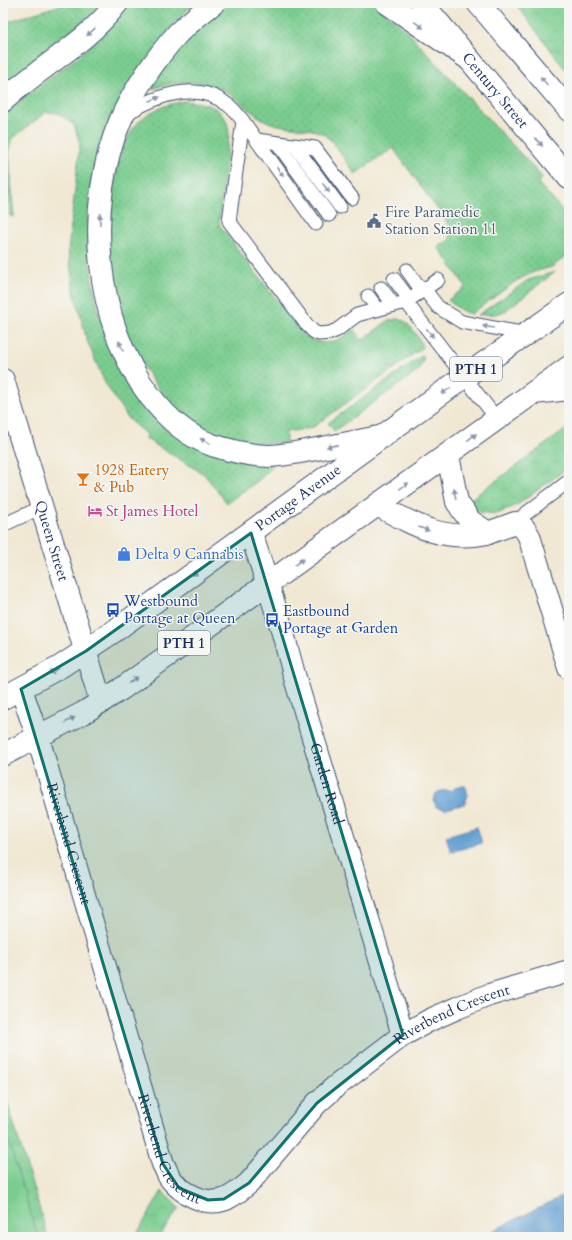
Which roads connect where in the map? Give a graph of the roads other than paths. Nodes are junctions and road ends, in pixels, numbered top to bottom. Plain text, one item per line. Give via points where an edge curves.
1 (117, 3) edge
2 (214, 3) edge
3 (386, 3) edge
4 (422, 3) edge
5 (478, 3) edge
6 (469, 59) junction
7 (3, 101) edge
8 (569, 110) edge
9 (121, 117) junction
10 (243, 121) junction
11 (257, 140) junction
12 (277, 143) junction
13 (295, 146) junction
14 (569, 178) edge
15 (352, 198) dead end
16 (340, 207) dead end
17 (329, 215) dead end
18 (316, 224) dead end
19 (407, 270) dead end
20 (394, 279) dead end
21 (438, 280) dead end
22 (381, 288) dead end
23 (423, 290) junction
24 (368, 296) dead end
25 (403, 303) junction
26 (569, 304) edge
27 (378, 309) junction
28 (527, 334) junction
29 (569, 367) edge
30 (464, 377) junction
31 (3, 380) edge
32 (569, 389) edge
33 (532, 393) junction
34 (497, 419) junction
35 (384, 436) junction
36 (448, 455) junction
37 (569, 481) edge
38 (377, 505) junction
39 (42, 507) junction
40 (515, 523) junction
41 (3, 526) edge
42 (251, 533) junction
43 (488, 533) junction
44 (267, 585) junction
45 (86, 651) junction
46 (569, 668) edge
47 (12, 694) edge
48 (101, 702) junction
49 (38, 738) junction
50 (3, 755) edge
51 (569, 971) edge
52 (403, 1035) junction

1 -> 7 main road via 78,43
2 - 9 main road via 179,33 150,69
3 -> 6 main road
4 - 6 main road, Century Street
8 -> 5 main road
6 -> 14 main road, Century Street
9 -> 10 lane via 163,96 191,92 220,100 233,109
35 -> 9 main road via 293,454 251,455 210,444 174,422 157,405 129,365 120,344 108,307 102,272 100,219 103,183 108,156
10 - 11 lane
10 - 27 lane via 229,220 314,332 324,335 330,333 357,315
11 - 12 lane
11 -> 18 lane
12 - 13 lane
12 - 17 lane
13 - 15 lane via 315,148
13 -> 16 lane
19 - 23 lane
20 - 25 lane
21 - 23 lane
22 - 25 lane
23 - 25 lane
28 -> 23 lane via 462,322 438,307
24 - 27 lane
25 - 27 lane
25 -> 30 lane
26 - 28 main road, Portage Avenue / PTH 1
28 - 30 main road, Portage Avenue / PTH 1
29 - 33 main road, PTH 1
30 - 34 lane
30 -> 35 main road, Portage Avenue / PTH 1
31 - 39 main road, Queen Street
32 - 33 main road
33 - 34 main road, PTH 1
36 -> 34 main road, PTH 1
35 - 42 main road, Portage Avenue / PTH 1
38 -> 36 main road, PTH 1
43 -> 36 main road via 470,521 457,502
37 - 40 lane
38 -> 43 main road via 429,530 457,536
44 -> 38 main road, PTH 1
39 - 41 lane
39 - 45 main road, Queen Street
40 - 43 main road
40 - 46 main road via 524,528 529,536
42 - 44 main road, Garden Road
42 -> 45 main road, Portage Avenue / PTH 1
48 -> 44 main road, PTH 1
44 - 52 main road, Garden Road
45 -> 47 main road, Portage Avenue / PTH 1
45 - 48 main road, Queen Street
47 - 49 main road, Riverbend Crescent
49 -> 48 main road, PTH 1
49 - 50 main road, PTH 1
49 - 52 main road, Riverbend Crescent via 163,1164 179,1188 194,1197 208,1200 224,1199 237,1192 249,1183 317,1103
51 - 52 main road, Riverbend Crescent via 489,995 430,1020

